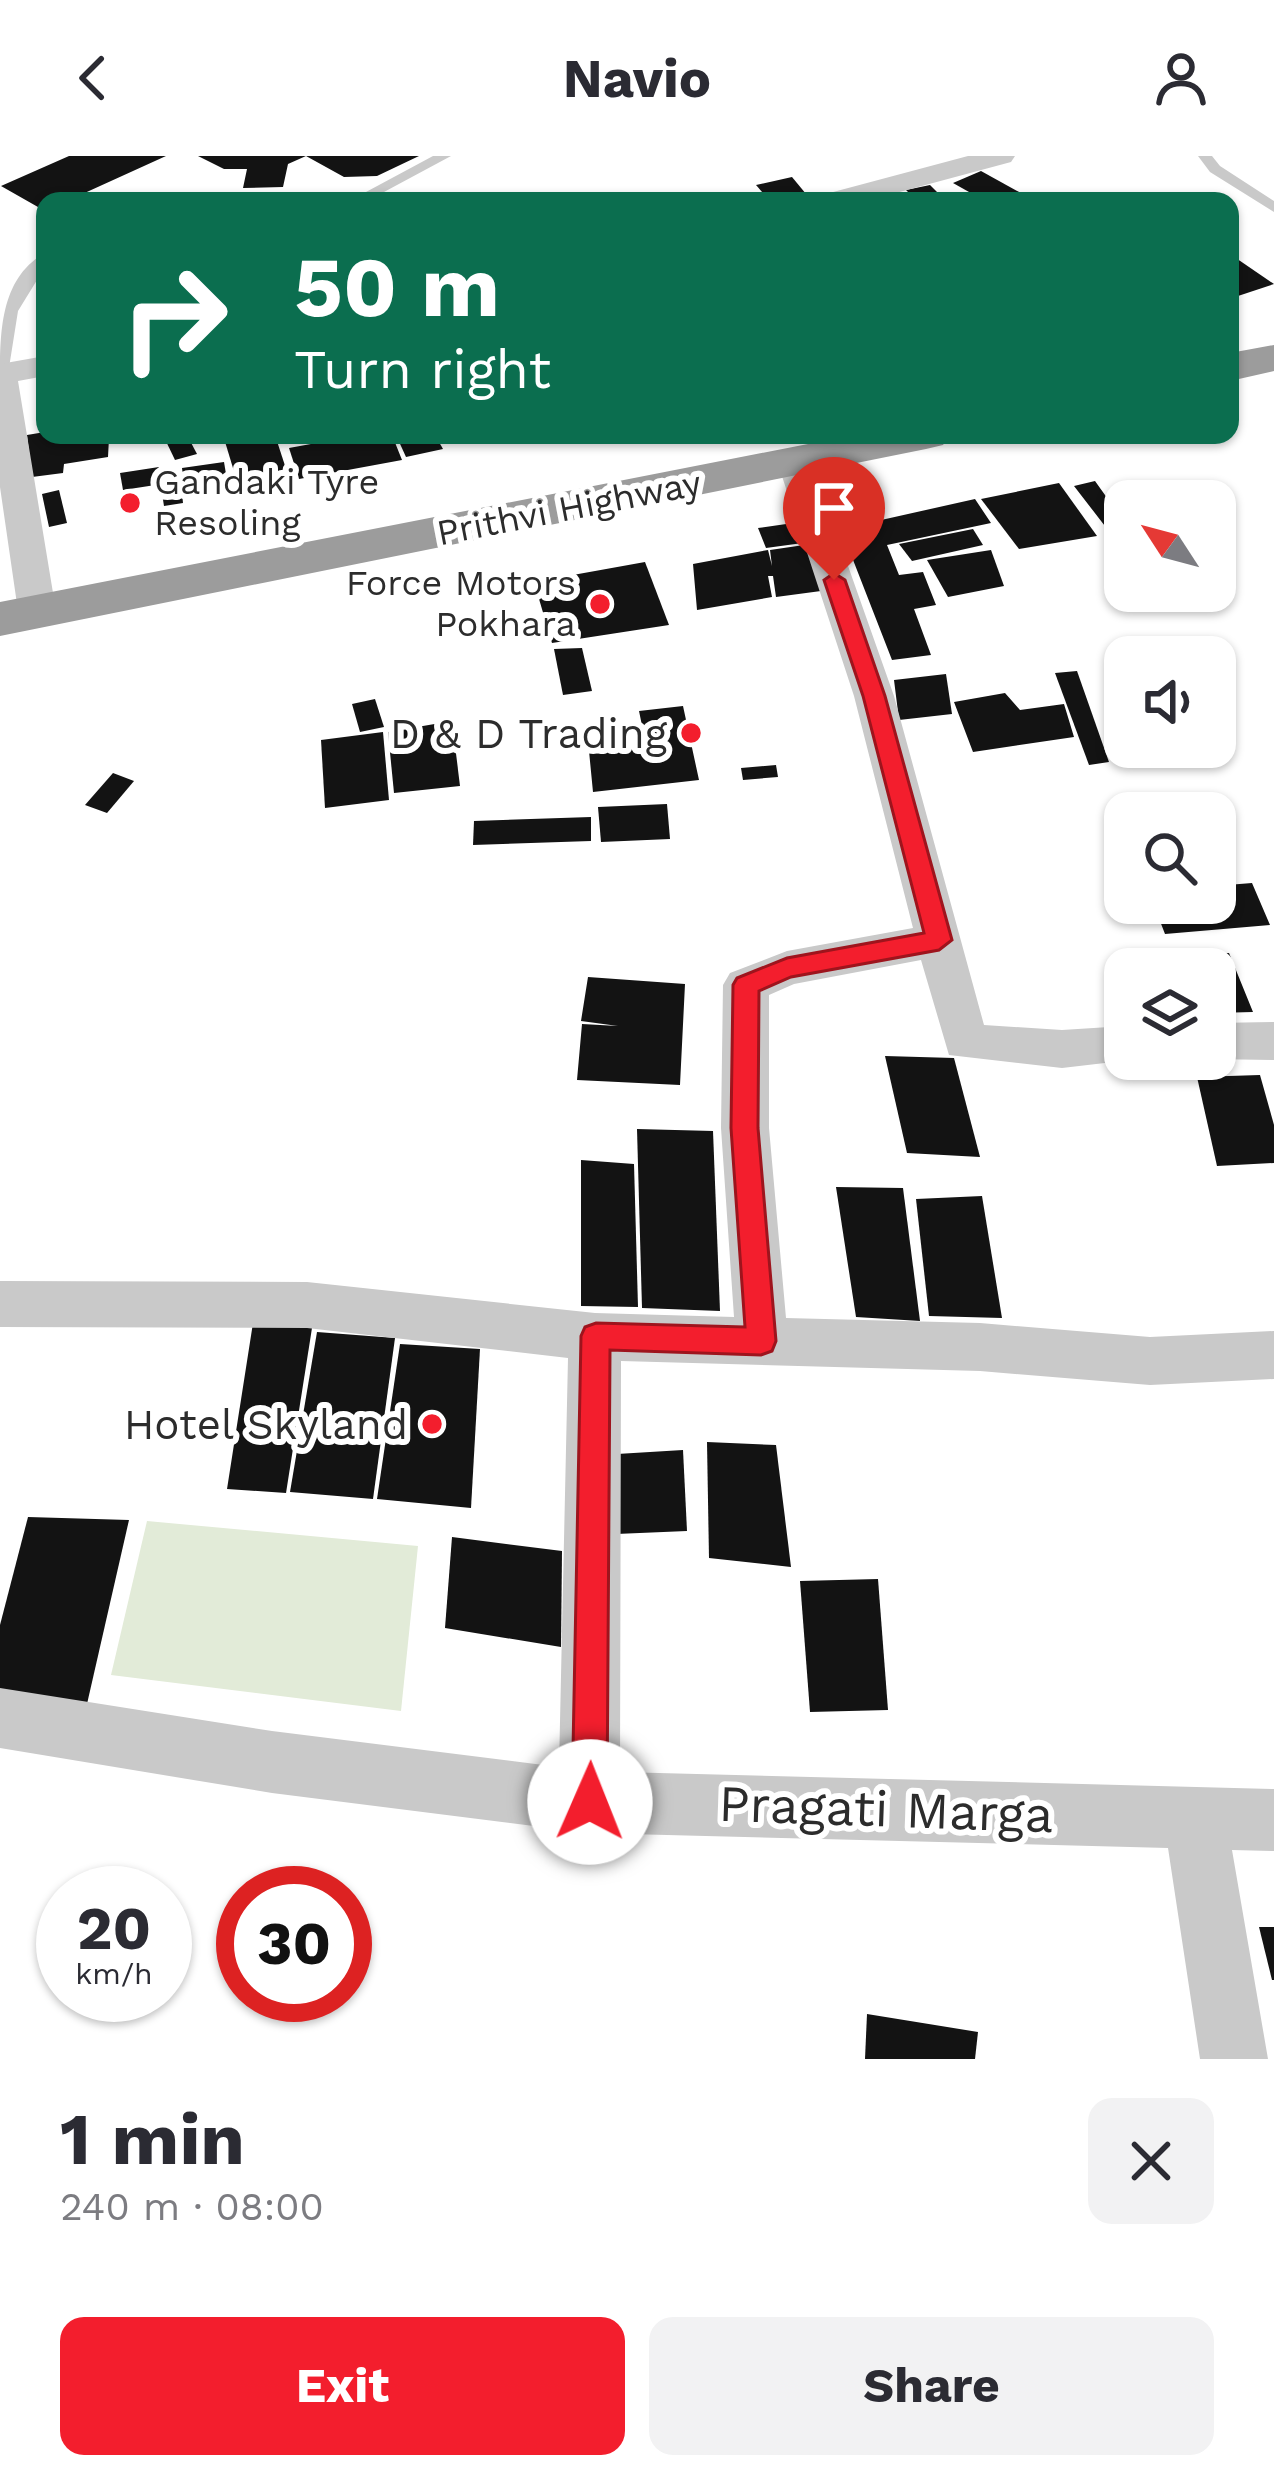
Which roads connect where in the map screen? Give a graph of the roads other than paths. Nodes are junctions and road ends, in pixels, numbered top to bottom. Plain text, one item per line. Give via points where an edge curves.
1 (444, 156) edge
2 (1001, 156) edge
3 (1205, 156) edge
4 (374, 192) edge
5 (866, 192) edge
6 (1274, 208) edge
7 (36, 269) edge
8 (1274, 358) edge
9 (1239, 366) edge
10 (36, 368) edge
11 (0, 374) edge
12 (885, 444) edge
13 (795, 464) junction
14 (19, 615) edge
15 (939, 940) junction
16 (1274, 1041) edge
17 (1236, 1042) edge
18 (1104, 1047) edge
19 (0, 1304) edge
20 (596, 1336) junction
21 (761, 1341) junction
22 (1274, 1355) edge
23 (0, 1718) edge
24 (590, 1802) junction
25 (1195, 1819) junction
26 (1274, 1820) edge
27 (1234, 2059) edge

1 - 4 lane
2 - 5 street
3 - 6 lane
7 - 11 lane via 16,293
8 - 9 highway
10 - 11 street
11 - 14 street
12 - 13 highway, Prithvi Highway
13 - 14 highway, Prithvi Highway
13 - 15 street via 874,696
15 - 18 street via 965,1042
15 - 21 street via 787,968 746,985 745,1128
16 - 17 street
19 - 20 street via 307,1305
20 - 21 street
20 - 24 street
21 - 22 street via 1150,1361
23 - 24 street, Pragati Marga
24 - 25 street, Pragati Marga
25 - 26 street, Pragati Marga
25 - 27 street

